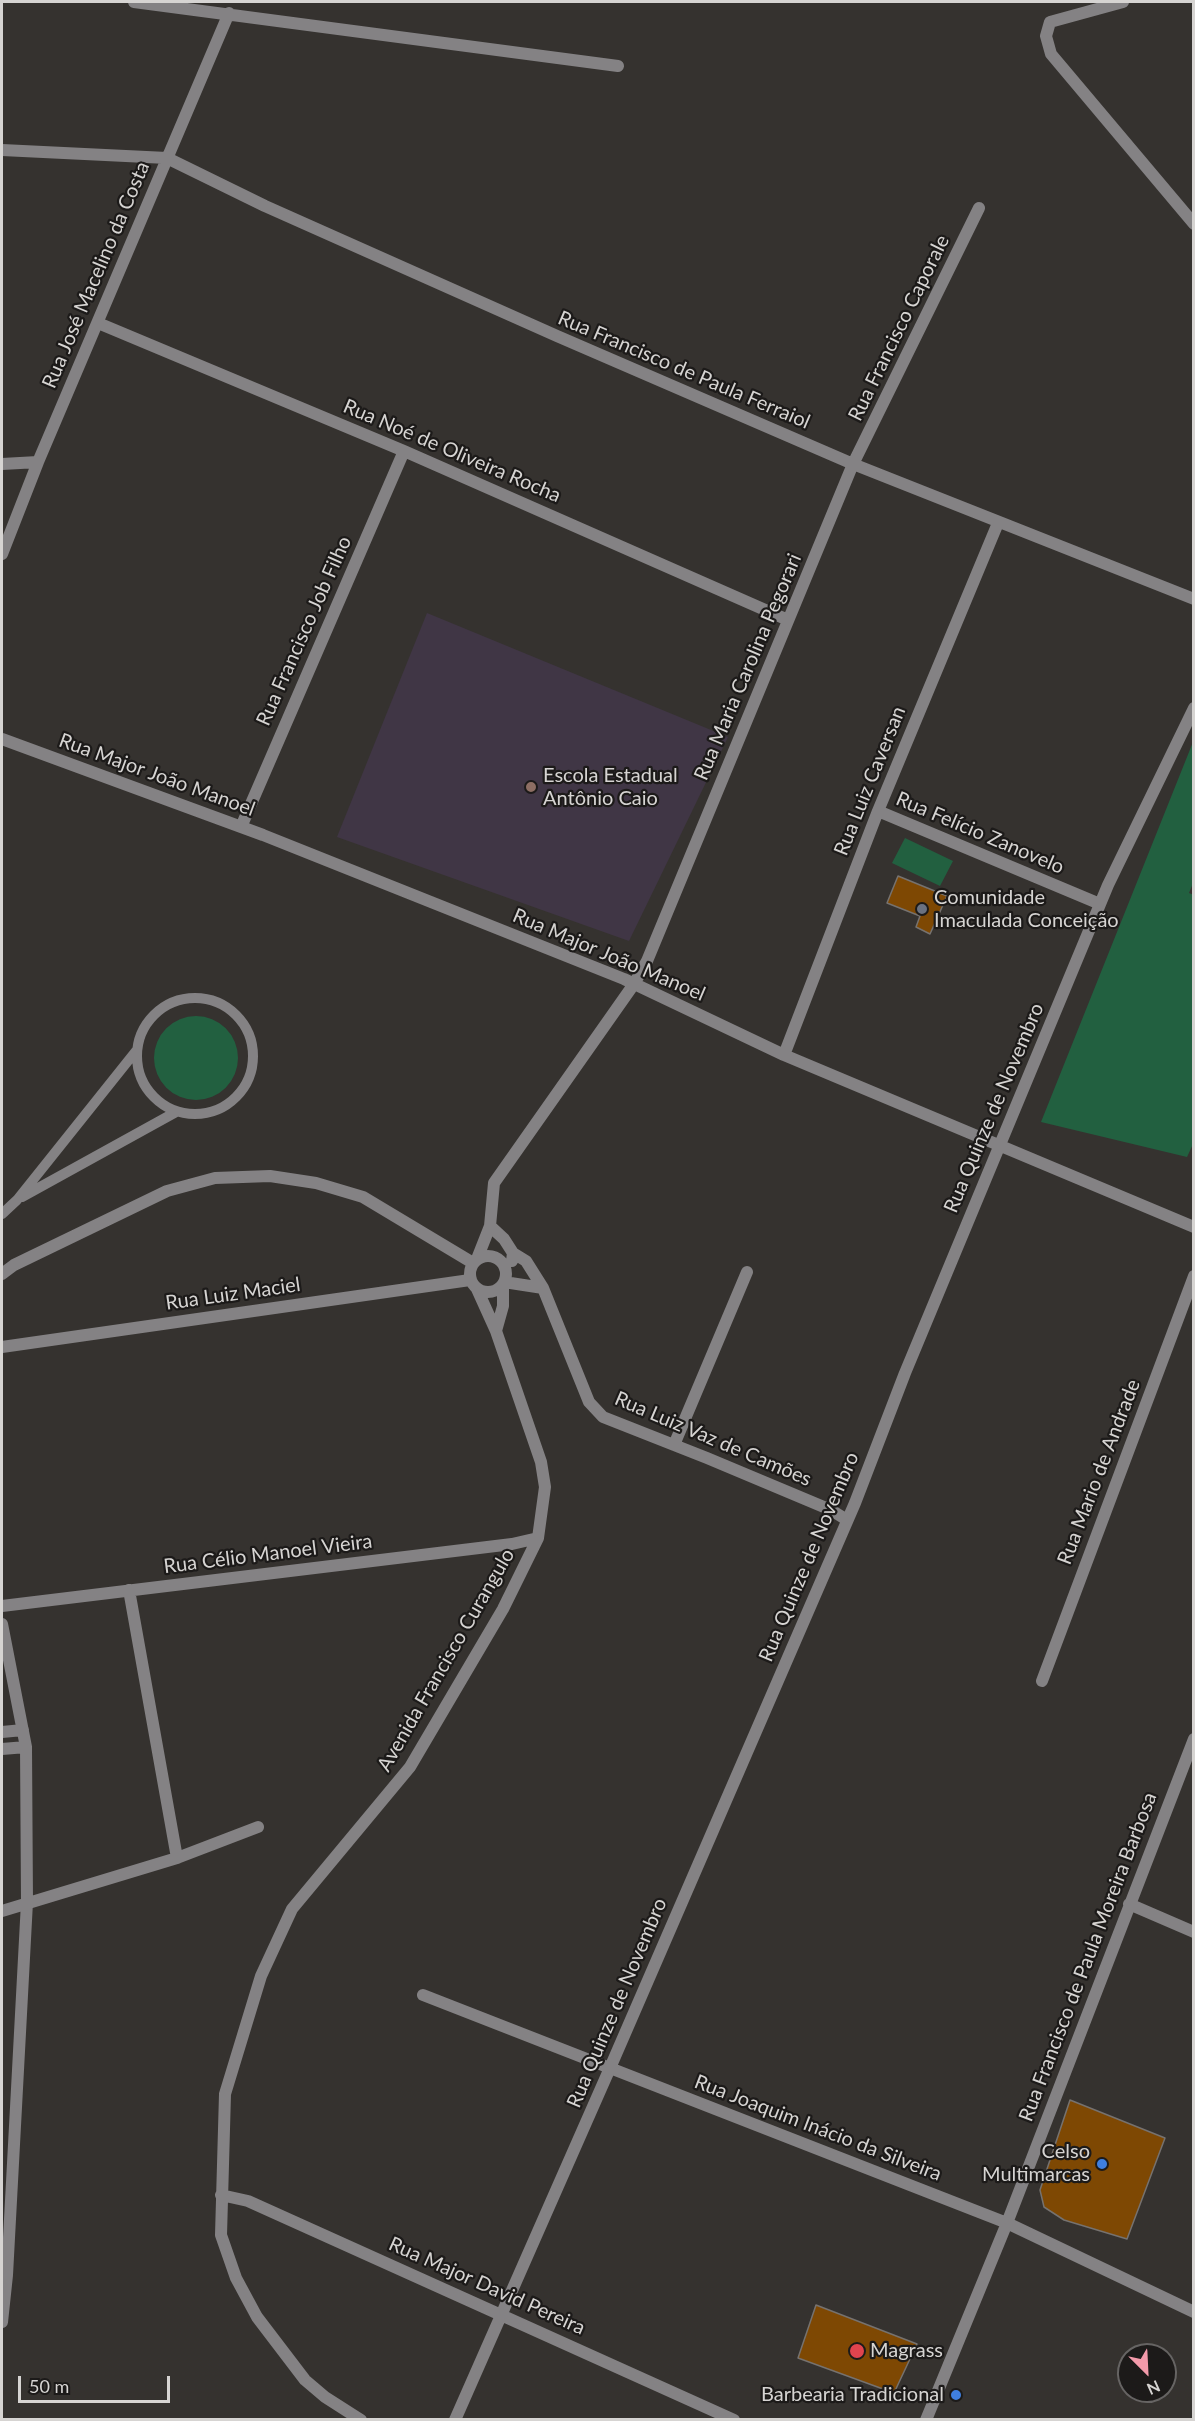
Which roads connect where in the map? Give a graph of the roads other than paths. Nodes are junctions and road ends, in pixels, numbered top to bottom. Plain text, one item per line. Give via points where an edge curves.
1 (134, 2) edge
2 (1123, 2) edge
3 (229, 13) junction
4 (618, 66) dead end
5 (2, 150) edge
6 (167, 158) junction
7 (979, 208) dead end
8 (1194, 224) edge
9 (98, 323) junction
10 (404, 451) junction
11 (38, 462) junction
12 (853, 464) junction
13 (2, 465) edge
14 (998, 523) junction
15 (2, 554) edge
16 (1194, 599) edge
17 (788, 620) junction
18 (1194, 708) edge
19 (2, 739) edge
20 (878, 811) junction
21 (240, 827) junction
22 (1100, 904) junction
23 (634, 984) junction
24 (136, 1051) junction
25 (784, 1055) junction
26 (176, 1112) junction
27 (999, 1146) junction
28 (17, 1200) junction
29 (2, 1214) edge
30 (490, 1226) junction
31 (1194, 1227) edge
32 (513, 1253) junction
33 (475, 1261) junction
34 (747, 1272) dead end
35 (2, 1274) edge
36 (1194, 1276) edge
37 (505, 1279) junction
38 (474, 1285) junction
39 (543, 1288) junction
40 (496, 1331) junction
41 (2, 1347) edge
42 (674, 1445) junction
43 (848, 1520) junction
44 (538, 1538) junction
45 (129, 1590) junction
46 (2, 1606) edge
47 (2, 1624) edge
48 (1042, 1681) dead end
49 (23, 1730) junction
50 (2, 1732) edge
51 (1194, 1738) edge
52 (26, 1747) junction
53 (2, 1749) edge
54 (258, 1827) dead end
55 (177, 1858) junction
56 (27, 1902) junction
57 (1128, 1904) junction
58 (2, 1911) edge
59 (1194, 1932) edge
60 (423, 1995) dead end
61 (610, 2068) junction
62 (221, 2195) junction
63 (1007, 2223) junction
64 (1194, 2312) edge
65 (502, 2314) junction
66 (2, 2322) edge
67 (361, 2420) edge
68 (455, 2420) edge
69 (734, 2420) edge
70 (926, 2420) edge

1 - 3 street
2 - 8 street via 1050,22 1046,36 1051,54
3 - 4 street
3 - 6 street, Rua José Macelino da Costa
5 - 6 street
6 - 9 street, Rua José Macelino da Costa
6 - 12 street, Rua Francisco de Paula Ferraiol via 297,221
7 - 12 street, Rua Francisco Caporale
9 - 10 street, Rua Noé de Oliveira Rocha
9 - 11 street, Rua José Macelino da Costa
10 - 17 street, Rua Noé de Oliveira Rocha
10 - 21 street, Rua Francisco Job Filho
11 - 13 street
11 - 15 street, Rua José Macelino da Costa
12 - 14 street, Rua Francisco de Paula Ferraiol
12 - 17 street, Rua Maria Carolina Pegorari
14 - 16 street, Rua Francisco de Paula Ferraiol
14 - 20 street, Rua Luiz Caversan
17 - 23 street, Rua Maria Carolina Pegorari via 647,961
18 - 22 street, Rua Quinze de Novembro
19 - 21 street, Rua Major João Manoel
20 - 22 street, Rua Felício Zanovelo
20 - 25 street, Rua Luiz Caversan
21 - 23 street, Rua Major João Manoel
22 - 27 street, Rua Quinze de Novembro
23 - 25 street, Rua Major João Manoel
23 - 30 street, Rua Maria Carolina Pegorari via 494,1183
24 - 26 lane via 138,1071 146,1089 159,1103
24 - 26 lane via 152,1016 186,998 224,1005 239,1017 254,1051 252,1070 244,1088 232,1102 215,1112
24 - 28 lane
25 - 27 street, Rua Major João Manoel
26 - 28 lane
27 - 31 street, Rua Major João Manoel
27 - 43 street, Rua Quinze de Novembro
28 - 29 lane
30 - 32 street, Rua Luiz Vaz de Camões
30 - 33 street, Rua Maria Carolina Pegorari
32 - 37 street
32 - 39 street, Rua Luiz Vaz de Camões via 526,1262
33 - 35 street via 363,1197 316,1183 270,1176 215,1178 167,1191
33 - 37 street via 489,1256 501,1261
33 - 38 street via 470,1268
34 - 42 street
36 - 48 street, Rua Mario de Andrade
37 - 38 street via 494,1292 483,1292
37 - 39 street
37 - 40 street
38 - 40 street, Avenida Francisco Curangulo
38 - 41 street, Rua Luiz Maciel
39 - 42 street, Rua Luiz Vaz de Camões via 589,1402 603,1417
40 - 44 street, Avenida Francisco Curangulo via 541,1462 544,1487
42 - 43 street, Rua Luiz Vaz de Camões
43 - 61 street, Rua Quinze de Novembro
44 - 45 street, Rua Célio Manoel Vieira
44 - 62 street, Avenida Francisco Curangulo via 503,1609 410,1767 292,1909 261,1976 225,2094
45 - 46 street, Rua Célio Manoel Vieira
45 - 55 street
47 - 49 street
49 - 50 street
49 - 52 street
51 - 57 street, Rua Francisco de Paula Moreira Barbosa
52 - 53 street
52 - 56 street
54 - 55 street
55 - 56 street
56 - 58 street
56 - 66 street
57 - 59 street
57 - 63 street, Rua Francisco de Paula Moreira Barbosa
60 - 61 street, Rua Joaquim Inácio da Silveira
61 - 63 street, Rua Joaquim Inácio da Silveira
61 - 65 street, Rua Quinze de Novembro
62 - 65 street, Rua Major David Pereira via 248,2201
62 - 67 street, Avenida Francisco Curangulo via 221,2235 236,2278 257,2317 305,2380
63 - 64 street, Rua Joaquim Inácio da Silveira
63 - 70 street, Rua Francisco de Paula Moreira Barbosa
65 - 68 street, Rua Quinze de Novembro
65 - 69 street, Rua Major David Pereira

